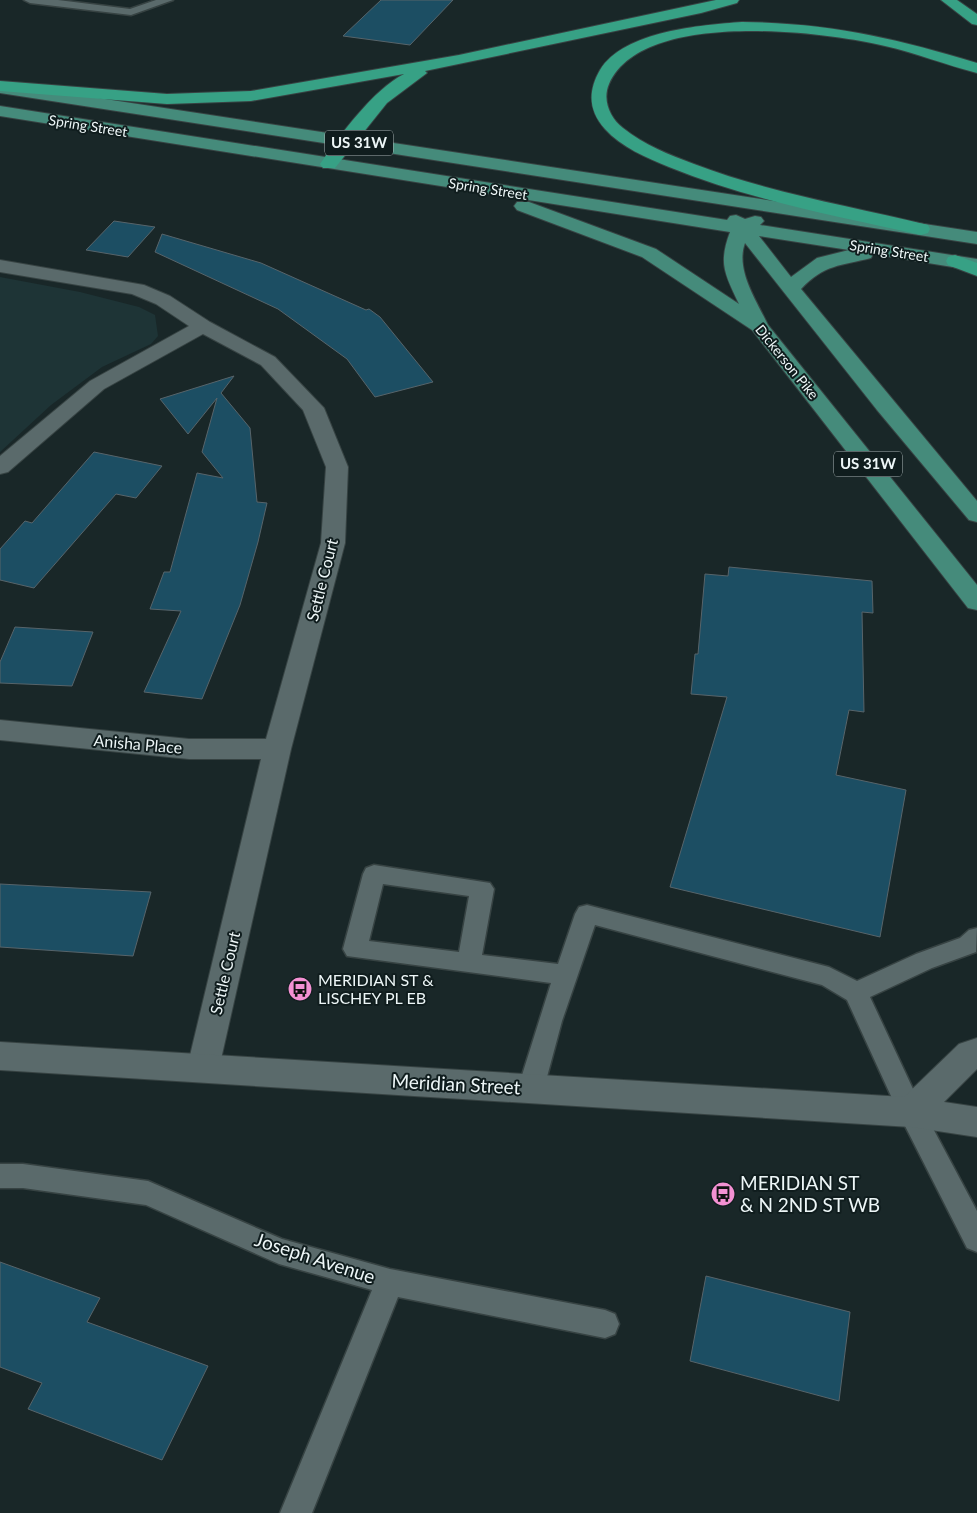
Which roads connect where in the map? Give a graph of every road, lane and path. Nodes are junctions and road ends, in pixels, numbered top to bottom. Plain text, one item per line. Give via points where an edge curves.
1 (30, 0) edge
2 (167, 0) edge
3 (732, 0) edge
4 (948, 0) edge
5 (977, 21) edge
6 (459, 60) junction
7 (977, 68) edge
8 (0, 87) edge
9 (0, 111) edge
10 (348, 142) junction
11 (329, 164) junction
12 (472, 187) junction
13 (718, 198) junction
14 (810, 212) junction
15 (741, 227) junction
16 (921, 229) junction
17 (977, 238) edge
18 (891, 251) junction
19 (955, 261) junction
20 (977, 265) edge
21 (0, 266) edge
22 (977, 270) edge
23 (792, 288) junction
24 (203, 326) junction
25 (760, 326) junction
26 (0, 467) edge
27 (977, 515) edge
28 (977, 602) edge
29 (0, 730) edge
30 (277, 749) junction
31 (977, 937) edge
32 (469, 963) junction
33 (565, 975) junction
34 (856, 993) junction
35 (977, 1052) edge
36 (0, 1056) edge
37 (203, 1068) junction
38 (531, 1088) junction
39 (911, 1112) junction
40 (977, 1122) edge
41 (0, 1176) edge
42 (977, 1238) edge
43 (390, 1282) junction
44 (605, 1324) dead end
45 (296, 1513) edge

1 - 2 lane via 131,12
3 - 6 highway
4 - 5 highway
6 - 8 highway via 252,96 166,99
6 - 10 highway via 408,77 389,91
7 - 16 highway via 884,41 800,28 705,29 664,37 635,48 611,66 599,87 599,108 614,129 650,153 722,182
8 - 10 main road, Spring Street / US 31W
9 - 11 main road, Spring Street / US 31W
10 - 11 highway
10 - 13 main road, Spring Street / US 31W
11 - 12 main road, Spring Street / US 31W
12 - 15 main road, Spring Street
12 - 25 main road, Dickerson Pike / US 31W via 649,253
13 - 14 main road, Spring Street
13 - 15 main road, US 31W
14 - 15 main road via 762,218
14 - 16 main road, Spring Street
15 - 18 main road, Spring Street
15 - 23 main road, US 31W
15 - 25 main road via 732,252 736,277
16 - 17 main road, Spring Street
18 - 19 main road, Spring Street
18 - 23 main road via 832,258 813,266
19 - 20 main road, Spring Street
19 - 22 highway
21 - 24 street, Settle Court via 137,289 163,300
23 - 27 main road, US 31W via 839,352
24 - 26 street via 97,385
24 - 30 street, Settle Court via 268,361 313,408 337,467 333,543
25 - 28 main road, Dickerson Pike / US 31W
29 - 30 street, Anisha Place via 189,748
30 - 37 street, Settle Court
31 - 34 lane via 968,945 924,961
32 - 32 lane via 482,889 374,874 354,949
32 - 33 lane
33 - 34 lane via 587,914 829,976
33 - 38 lane
34 - 39 lane
35 - 39 street via 971,1054
36 - 37 street, Meridian Street
37 - 38 street, Meridian Street
38 - 39 street, Meridian Street
39 - 40 street, Meridian Street
39 - 42 lane
41 - 43 lane, Joseph Avenue via 23,1176 148,1193 279,1251
43 - 44 lane, Joseph Avenue
43 - 45 lane

